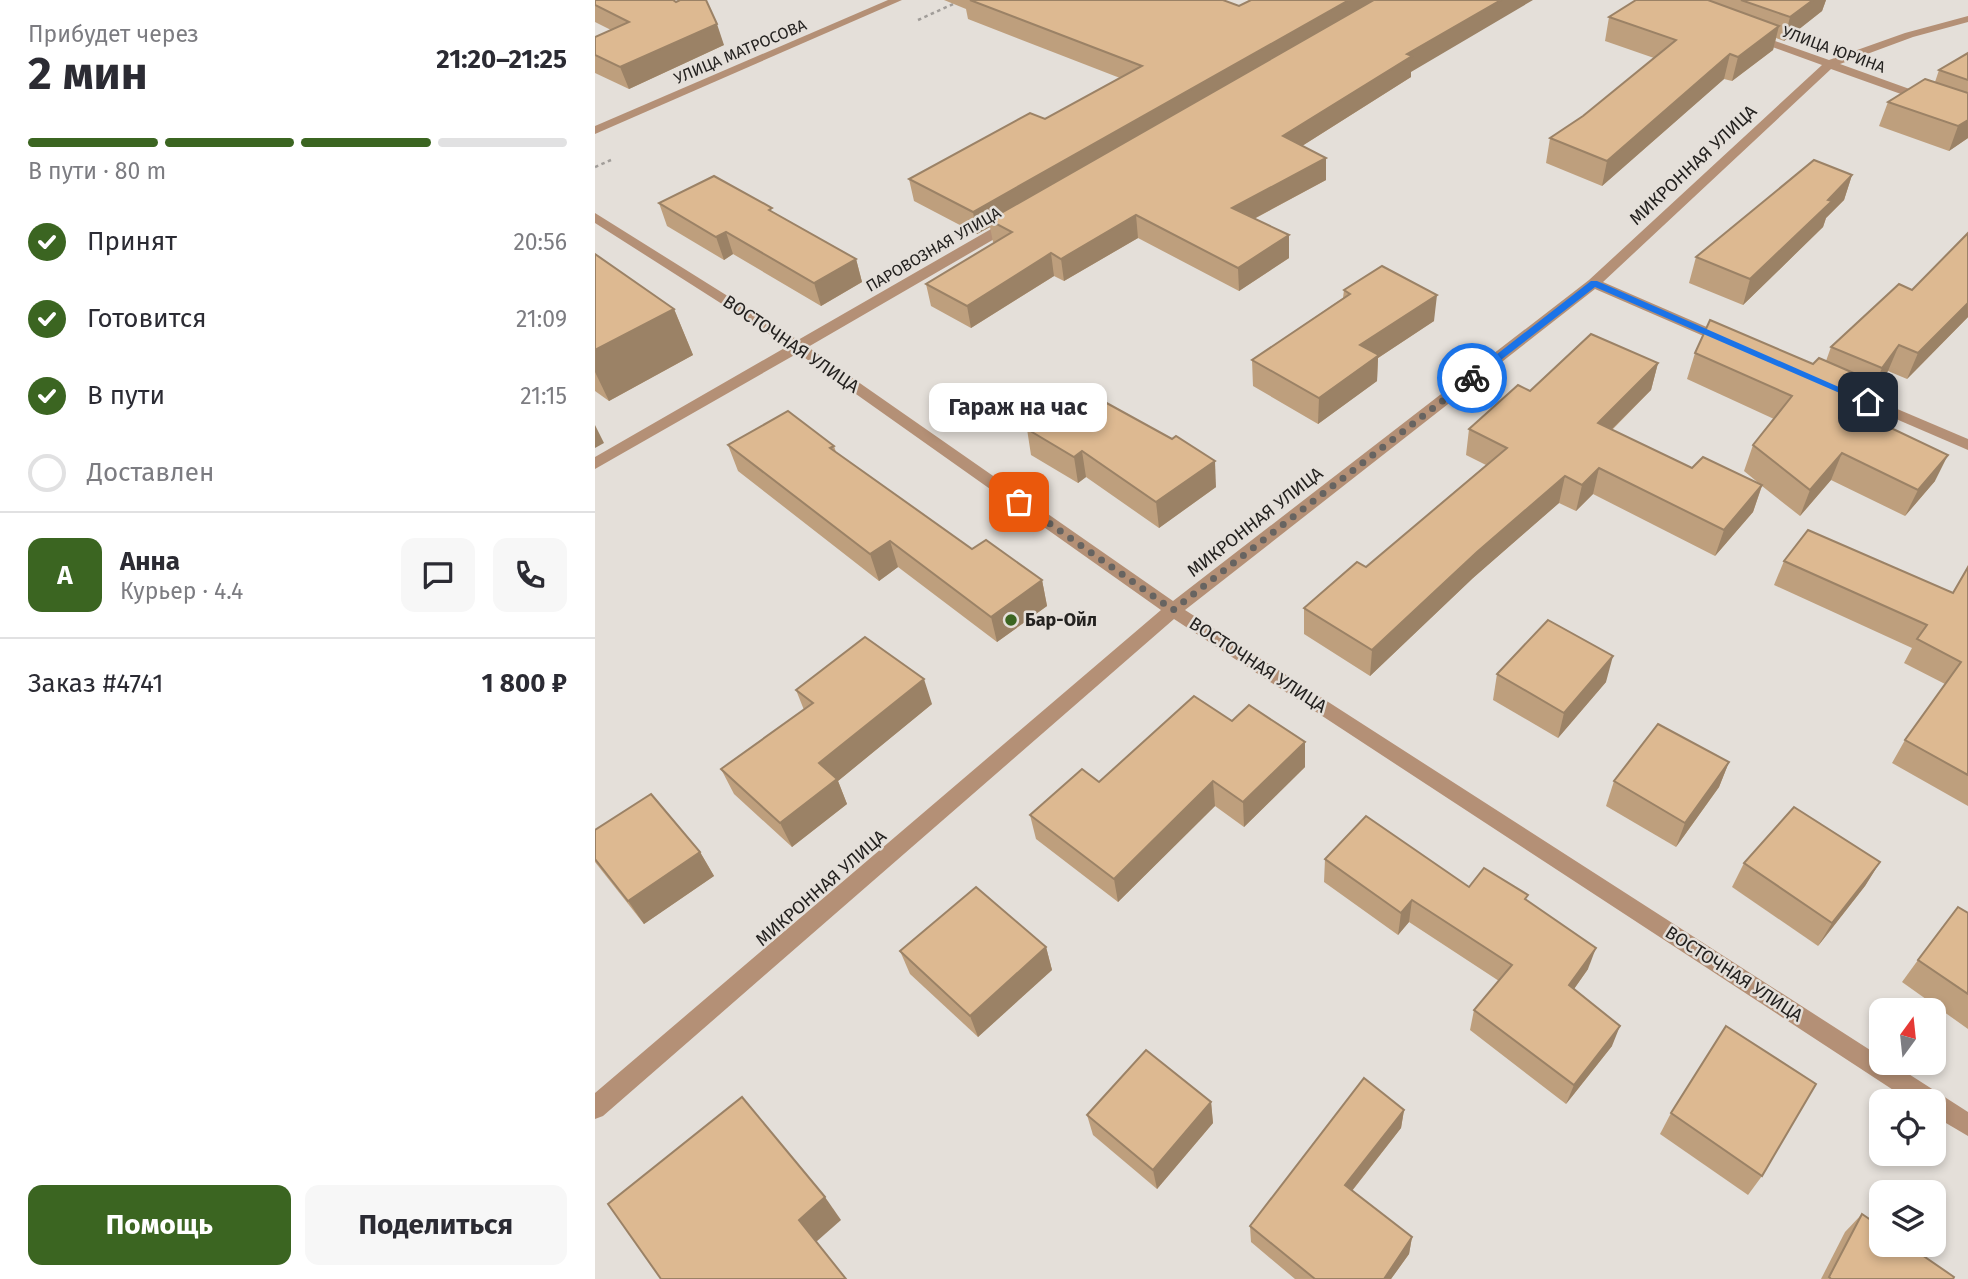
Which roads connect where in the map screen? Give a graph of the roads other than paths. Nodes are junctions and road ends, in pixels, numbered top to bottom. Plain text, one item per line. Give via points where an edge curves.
1 (897, 0) edge
2 (1968, 19) edge
3 (1740, 32) edge
4 (1830, 64) junction
5 (1968, 114) edge
6 (595, 131) edge
7 (1027, 215) edge
8 (595, 217) edge
9 (1594, 283) junction
10 (799, 347) junction
11 (1743, 348) edge
12 (1831, 386) edge
13 (1968, 445) edge
14 (595, 464) edge
15 (1173, 610) junction
16 (1912, 1089) edge
17 (595, 1108) edge
18 (1946, 1111) edge
19 (1968, 1125) edge

1 - 6 street, УЛИЦА МАТРОСОВА
2 - 4 street, МИКРОННАЯ УЛИЦА
3 - 4 street, УЛИЦА ЮРИНА
4 - 5 street, УЛИЦА ЮРИНА
4 - 9 street, МИКРОННАЯ УЛИЦА
7 - 10 street, ПАРОВОЗНАЯ УЛИЦА
8 - 10 street, ВОСТОЧНАЯ УЛИЦА
9 - 11 street
9 - 15 street, МИКРОННАЯ УЛИЦА
10 - 14 street, ПАРОВОЗНАЯ УЛИЦА
10 - 15 street, ВОСТОЧНАЯ УЛИЦА
12 - 13 street
15 - 16 street, ВОСТОЧНАЯ УЛИЦА
15 - 17 street, МИКРОННАЯ УЛИЦА
18 - 19 street, ВОСТОЧНАЯ УЛИЦА

